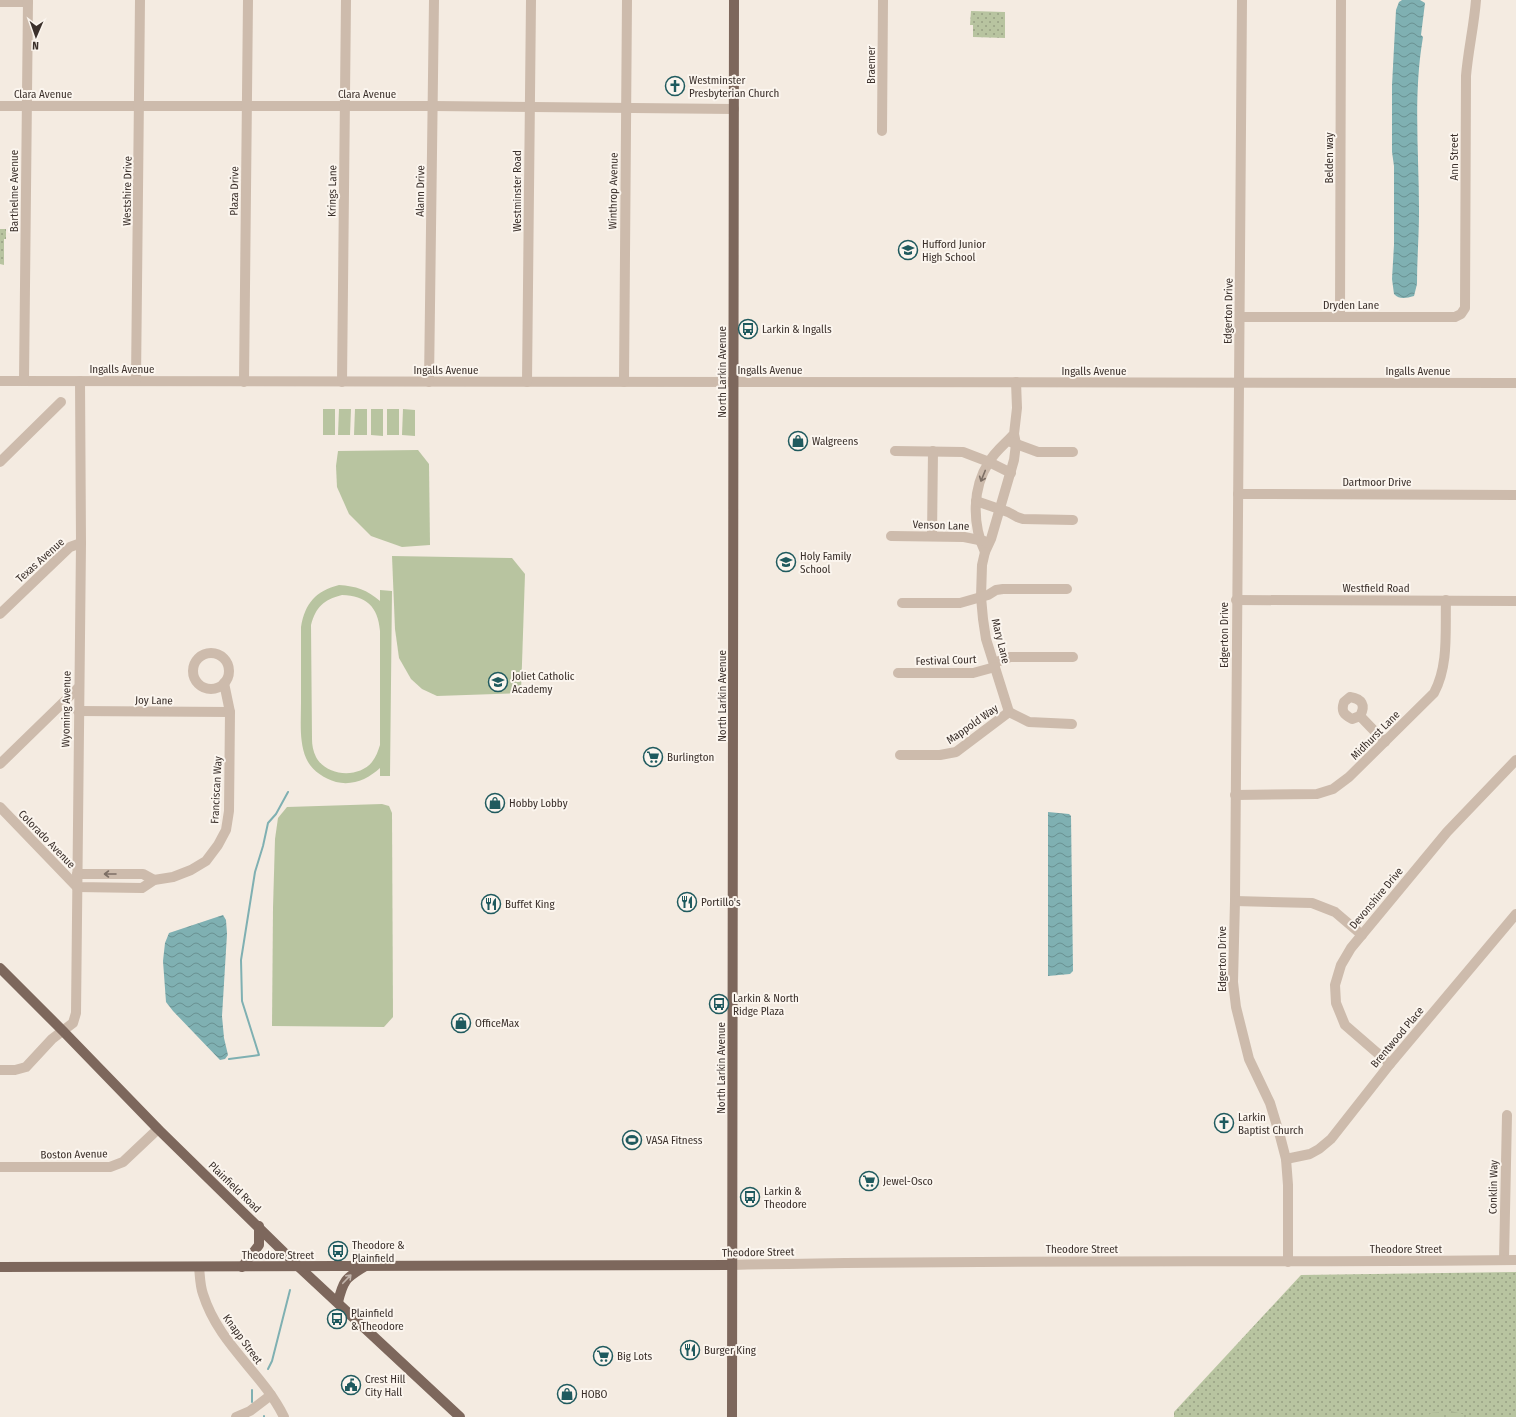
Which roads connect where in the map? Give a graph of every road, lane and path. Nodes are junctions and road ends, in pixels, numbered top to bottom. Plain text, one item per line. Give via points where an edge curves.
1 (140, 0) edge
2 (248, 0) edge
3 (346, 0) edge
4 (434, 0) edge
5 (531, 0) edge
6 (627, 0) edge
7 (734, 0) edge
8 (883, 0) edge
9 (1242, 0) edge
10 (1341, 0) edge
11 (1476, 0) edge
12 (28, 1) edge
13 (0, 2) edge
14 (0, 106) edge
15 (26, 106) junction
16 (140, 106) junction
17 (247, 106) junction
18 (345, 106) junction
19 (433, 106) junction
20 (529, 107) junction
21 (626, 108) junction
22 (734, 109) junction
23 (882, 131) dead end
24 (1461, 314) joint
25 (1240, 317) junction
26 (1340, 317) junction
27 (0, 381) edge
28 (24, 381) junction
29 (80, 381) junction
30 (136, 381) junction
31 (244, 382) junction
32 (342, 382) junction
33 (429, 382) junction
34 (527, 382) junction
35 (624, 382) junction
36 (734, 382) junction
37 (1016, 382) junction
38 (1239, 383) junction
39 (1516, 383) edge
40 (61, 402) dead end
41 (1013, 440) junction
42 (895, 451) dead end
43 (933, 451) junction
44 (1073, 452) dead end
45 (0, 462) edge
46 (989, 462) junction
47 (1011, 473) junction
48 (1238, 494) junction
49 (1516, 495) edge
50 (976, 501) junction
51 (1000, 509) junction
52 (1073, 520) dead end
53 (891, 536) dead end
54 (932, 536) junction
55 (979, 540) junction
56 (81, 543) junction
57 (987, 547) junction
58 (1067, 589) dead end
59 (981, 597) junction
60 (1236, 600) junction
61 (1446, 600) junction
62 (1516, 601) edge
63 (902, 603) dead end
64 (0, 614) edge
65 (1073, 658) dead end
66 (994, 665) junction
67 (898, 672) dead end
68 (224, 683) dead end
69 (78, 688) junction
70 (78, 711) junction
71 (230, 712) junction
72 (1009, 712) junction
73 (1360, 716) dead end
74 (1072, 724) dead end
75 (1385, 742) junction
76 (900, 755) dead end
77 (1516, 760) edge
78 (0, 764) edge
79 (1235, 795) junction
80 (0, 807) edge
81 (143, 871) junction
82 (77, 874) junction
83 (154, 880) junction
84 (77, 887) junction
85 (142, 891) junction
86 (1235, 900) junction
87 (1516, 914) edge
88 (1362, 935) junction
89 (0, 968) edge
90 (63, 1031) junction
91 (1390, 1064) junction
92 (0, 1070) edge
93 (1507, 1115) dead end
94 (158, 1128) junction
95 (1286, 1159) junction
96 (0, 1167) edge
97 (258, 1226) junction
98 (1504, 1260) junction
99 (1516, 1260) edge
100 (1288, 1262) junction
101 (368, 1265) junction
102 (732, 1265) junction
103 (0, 1267) edge
104 (199, 1267) junction
105 (242, 1267) junction
106 (300, 1267) junction
107 (338, 1302) junction
108 (271, 1395) junction
109 (236, 1417) edge
110 (284, 1417) edge
111 (460, 1417) edge
112 (732, 1417) edge

1 - 16 street, Westshire Drive
2 - 17 street, Plaza Drive
3 - 18 street, Krings Lane
4 - 19 street, Alann Drive
5 - 20 street, Westminster Road
6 - 21 street, Winthrop Avenue
7 - 22 main road, North Larkin Avenue
8 - 23 street, Braemer
9 - 25 street, Edgerton Drive
10 - 26 street, Belden way
11 - 24 street, Ann Street via 1466,76 1465,308
12 - 13 street
12 - 15 street, Barthelme Avenue
14 - 15 street, Clara Avenue
15 - 16 street, Clara Avenue
15 - 28 street, Barthelme Avenue
16 - 17 street, Clara Avenue
16 - 30 street, Westshire Drive
17 - 18 street, Clara Avenue
17 - 31 street, Plaza Drive
18 - 19 street, Clara Avenue
18 - 32 street, Krings Lane
19 - 20 street, Clara Avenue
19 - 33 street, Alann Drive
20 - 21 street, Clara Avenue
20 - 34 street, Westminster Road
21 - 22 street, Clara Avenue
21 - 35 street, Winthrop Avenue
22 - 36 main road, North Larkin Avenue
24 - 26 street, Dryden Lane via 1455,317
25 - 26 street, Dryden Lane
25 - 38 street, Edgerton Drive
27 - 28 street, Ingalls Avenue
28 - 29 street, Ingalls Avenue
29 - 30 street, Ingalls Avenue
29 - 56 street, Wyoming Avenue
30 - 31 street, Ingalls Avenue
31 - 32 street, Ingalls Avenue
32 - 33 street, Ingalls Avenue
33 - 34 street, Ingalls Avenue
34 - 35 street, Ingalls Avenue
35 - 36 street, Ingalls Avenue
36 - 37 street, Ingalls Avenue
36 - 102 main road, North Larkin Avenue
37 - 38 street, Ingalls Avenue
37 - 41 street, Mary Lane via 1017,408
38 - 39 street, Ingalls Avenue
38 - 48 street, Edgerton Drive
40 - 45 street
41 - 44 street via 1038,452
41 - 46 street
41 - 47 street, Mary Lane
42 - 43 street
43 - 46 street via 963,452
43 - 54 street
46 - 47 street
46 -> 50 street
47 - 51 street, Mary Lane
48 - 49 street, Dartmoor Drive
48 - 60 street, Edgerton Drive
50 - 51 street
50 - 55 street
51 - 52 street via 1023,519
51 - 57 street, Mary Lane
53 - 54 street, Venson Lane
54 - 55 street, Venson Lane
55 - 57 street
56 - 64 street, Texas Avenue via 70,547
56 - 69 street, Wyoming Avenue
57 - 59 street, Mary Lane via 982,565
58 - 59 street via 1003,589
59 - 63 street via 960,603
59 - 66 street, Mary Lane via 986,639
60 - 61 street, Westfield Road
60 - 79 street, Edgerton Drive
61 - 62 street, Westfield Road
61 - 75 street, Midhurst Lane via 1441,680 1434,693
65 - 66 street, Festival Court via 1010,657
66 - 67 street, Festival Court via 973,673
66 - 72 street, Mary Lane
68 - 71 street, Franciscan Way
69 - 70 street, Wyoming Avenue
69 - 78 street
70 - 71 street, Joy Lane
70 - 82 street, Wyoming Avenue
71 - 83 street, Franciscan Way via 229,811 226,830 206,861 173,877
72 - 74 street via 1029,722
72 - 76 street, Mappold Way via 956,752 940,755
73 - 75 street
75 - 79 street, Midhurst Lane via 1333,789 1311,794
77 - 88 street, Devonshire Drive via 1447,832
79 - 86 street, Edgerton Drive
80 - 84 street, Colorado Avenue
81 -> 82 street
81 - 83 street
81 - 85 street
82 - 84 street, Wyoming Avenue
83 - 85 street, Franciscan Way
84 - 85 street
84 - 90 street, Wyoming Avenue via 76,1013 73,1024
86 - 88 street via 1312,903 1335,912
86 - 95 street, Edgerton Drive via 1232,982 1236,1007 1250,1059 1270,1103
87 - 91 street, Brentwood Place
88 - 91 street, Devonshire Drive via 1341,965 1335,985 1336,1003 1346,1025
89 - 90 main road, Plainfield Road
90 - 92 street, Wyoming Avenue via 52,1038 26,1067
90 - 94 main road, Plainfield Road
91 - 95 street, Brentwood Place via 1331,1139 1310,1154
93 - 98 street, Conklin Way
94 - 96 street, Boston Avenue via 123,1162 110,1167
94 - 97 main road, Plainfield Road
95 - 100 street, Edgerton Drive
97 - 105 main road via 259,1245
97 - 106 main road, Plainfield Road
98 - 99 street, Theodore Street
98 - 100 street, Theodore Street
100 - 102 street, Theodore Street via 1062,1261
101 - 102 main road, Theodore Street
101 - 106 main road, Theodore Street
107 -> 101 main road via 346,1278
102 - 112 main road, North Larkin Avenue
103 - 104 main road, Theodore Street
104 - 105 main road, Theodore Street
104 - 108 street, Knapp Street via 202,1293 209,1312 233,1350
105 - 106 main road, Theodore Street
106 - 107 main road, Plainfield Road
107 - 111 main road, Plainfield Road
108 - 109 street via 250,1411
108 - 110 street, Knapp Street

